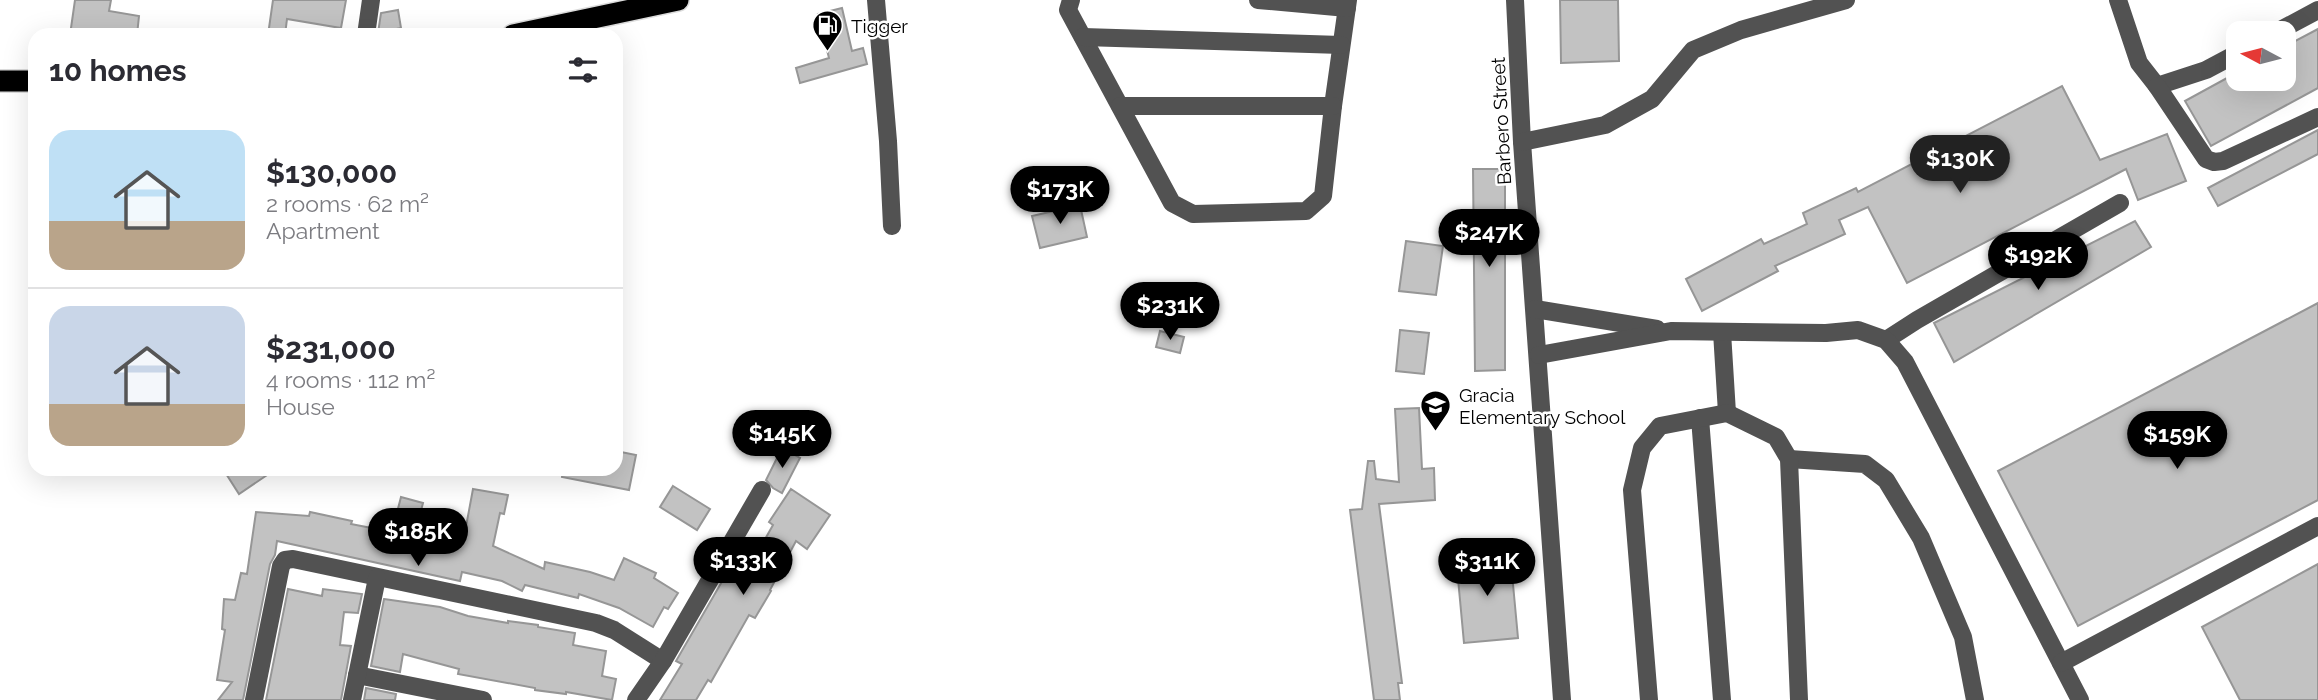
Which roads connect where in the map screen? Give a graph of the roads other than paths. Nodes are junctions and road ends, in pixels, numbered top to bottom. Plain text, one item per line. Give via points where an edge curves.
1 (371, 0) edge
2 (678, 0) edge
3 (876, 0) edge
4 (1071, 0) edge
5 (1258, 0) edge
6 (1515, 0) edge
7 (1846, 0) edge
8 (2118, 0) edge
9 (1347, 4) edge
10 (2318, 10) edge
11 (2296, 22) edge
12 (367, 28) edge
13 (546, 28) edge
14 (1083, 37) junction
15 (1341, 45) junction
16 (2226, 59) edge
17 (0, 81) edge
18 (28, 81) edge
19 (2157, 86) junction
20 (1120, 106) junction
21 (1333, 106) junction
22 (2318, 117) edge
23 (1522, 142) junction
24 (2120, 203) dead end
25 (892, 226) dead end
26 (1535, 309) junction
27 (1671, 331) junction
28 (1722, 332) junction
29 (1886, 340) junction
30 (1539, 355) junction
31 (1727, 413) junction
32 (1700, 418) junction
33 (1789, 459) junction
34 (762, 490) dead end
35 (2318, 526) edge
36 (376, 578) junction
37 (663, 661) junction
38 (2061, 663) junction
39 (357, 675) junction
40 (254, 700) edge
41 (352, 700) edge
42 (483, 700) edge
43 (636, 700) edge
44 (1562, 700) edge
45 (1649, 700) edge
46 (1722, 700) edge
47 (1799, 700) edge
48 (1975, 700) edge
49 (2080, 700) edge

1 - 12 street
2 - 13 highway
3 - 25 street
4 - 14 street via 1068,10
5 - 9 street
6 - 23 street, Barbero Street
7 - 23 street via 1741,30 1693,50 1652,99 1605,125
8 - 19 street via 2139,63
9 - 15 street
10 - 11 street
14 - 15 street
14 - 20 street
15 - 21 street
16 - 19 street
17 - 18 highway
19 - 22 street via 2206,159 2214,162
20 - 21 street
20 - 21 street via 1172,203 1193,214 1306,211 1323,196
23 - 26 street, Barbero Street
24 - 29 street
26 - 27 street
26 - 30 street, Barbero Street
27 - 28 street
27 - 30 street
28 - 29 street via 1858,330
28 - 31 street
29 - 38 street via 1905,362
30 - 44 street, Barbero Street
31 - 32 street
31 - 33 street via 1776,437
32 - 45 street via 1660,426 1642,448 1632,490
32 - 46 street
33 - 47 street
33 - 48 street via 1866,464 1886,480 1921,538 1964,637
34 - 37 street
35 - 38 street
36 - 37 street via 596,623
36 - 39 street
36 - 40 street via 285,560
37 - 43 street
38 - 49 street
39 - 41 street
39 - 42 street

